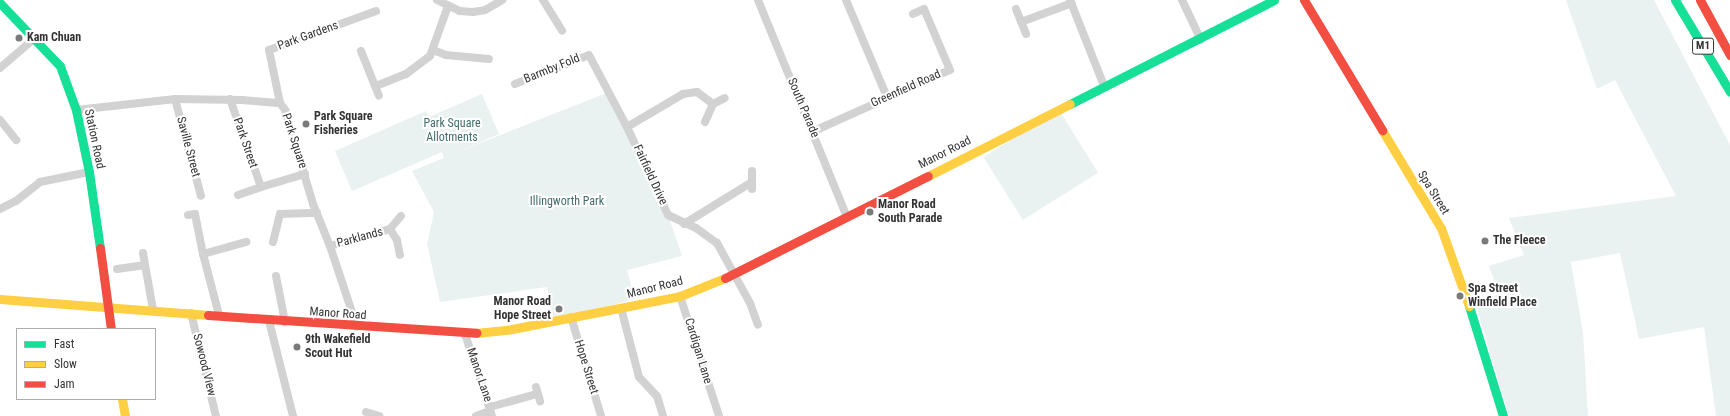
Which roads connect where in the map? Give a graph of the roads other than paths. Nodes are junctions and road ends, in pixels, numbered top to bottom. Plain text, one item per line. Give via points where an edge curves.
1 (437, 0) edge
2 (502, 0) edge
3 (543, 0) edge
4 (758, 0) edge
5 (846, 0) edge
6 (1182, 0) edge
7 (1274, 0) edge
8 (1304, 0) edge
9 (1675, 0) edge
10 (1700, 0) edge
11 (1071, 2) edge
12 (0, 3) edge
13 (448, 6) junction
14 (1016, 9) dead end
15 (376, 11) dead end
16 (913, 14) dead end
17 (1021, 22) junction
18 (562, 30) dead end
19 (1026, 34) dead end
20 (35, 38) junction
21 (1201, 40) junction
22 (433, 50) junction
23 (361, 51) dead end
24 (589, 55) joint
25 (1730, 55) edge
26 (489, 59) dead end
27 (0, 68) edge
28 (515, 84) dead end
29 (376, 86) junction
30 (1104, 86) junction
31 (1730, 92) edge
32 (380, 96) dead end
33 (887, 97) junction
34 (725, 98) dead end
35 (174, 99) junction
36 (230, 99) junction
37 (280, 104) junction
38 (713, 104) junction
39 (76, 110) junction
40 (0, 120) edge
41 (705, 122) dead end
42 (627, 126) junction
43 (814, 131) junction
44 (16, 140) dead end
45 (752, 171) dead end
46 (89, 172) junction
47 (305, 174) junction
48 (261, 187) junction
49 (238, 195) dead end
50 (201, 196) dead end
51 (0, 209) edge
52 (317, 213) junction
53 (188, 215) dead end
54 (401, 216) dead end
55 (848, 217) junction
56 (684, 224) junction
57 (390, 229) junction
58 (246, 242) dead end
59 (274, 242) dead end
60 (330, 246) junction
61 (143, 253) dead end
62 (203, 254) junction
63 (400, 255) dead end
64 (144, 265) junction
65 (117, 269) dead end
66 (735, 274) junction
67 (276, 276) dead end
68 (680, 296) junction
69 (0, 298) edge
70 (107, 306) junction
71 (621, 308) junction
72 (153, 310) junction
73 (191, 313) junction
74 (219, 315) junction
75 (571, 317) junction
76 (269, 321) junction
77 (285, 322) junction
78 (758, 325) dead end
79 (357, 327) junction
80 (111, 328) edge
81 (465, 334) junction
82 (538, 394) dead end
83 (122, 400) edge
84 (367, 411) edge
85 (490, 411) edge
86 (124, 416) edge
87 (216, 416) edge
88 (292, 416) edge
89 (379, 416) edge
90 (476, 416) edge
91 (601, 416) edge
92 (663, 416) edge
93 (719, 416) edge
94 (1503, 416) edge

1 - 13 street
2 - 13 street via 485,10 473,12 460,11
3 - 18 street
4 - 43 street, South Parade
5 - 33 street
6 - 21 street
7 - 21 main road, Manor Road
8 - 94 main road, Spa Street via 1440,228 1455,262
9 - 31 main road, M1
10 - 25 main road, M1
11 - 17 street
11 - 30 street
12 - 20 main road, Station Road
13 - 22 street
14 - 17 street
15 - 37 street, Park Gardens via 269,50
16 - 33 street, Greenfield Road via 924,9 950,70
17 - 19 street
20 - 27 street
20 - 39 main road, Station Road via 60,66
21 - 30 main road, Manor Road
22 - 26 street via 446,55
22 - 29 street via 423,62 406,74
23 - 29 street
24 - 28 street, Barmby Fold
24 - 42 street, Fairfield Drive
29 - 32 street
30 - 55 main road, Manor Road
33 - 43 street, Greenfield Road
34 - 38 street
35 - 36 street, Park Square
35 - 39 street, Park Square
35 - 50 street, Saville Street
36 - 37 street, Park Square
36 - 48 street, Park Street
37 - 47 street, Park Square via 285,110
38 - 41 street
38 - 42 street via 697,92 683,94
39 - 46 main road, Station Road
40 - 44 street
42 - 56 street, Fairfield Drive via 668,214
43 - 55 street, South Parade
45 - 56 street via 752,185
46 - 51 street via 40,182
46 - 70 main road, Station Road
47 - 48 street
47 - 52 street, Park Square
48 - 49 street
52 - 59 street via 280,214
52 - 60 street, Park Square
53 - 62 street via 196,214
54 - 57 street, Parklands
55 - 66 main road, Manor Road
56 - 66 street, Fairfield Drive via 707,234 717,243
57 - 60 street, Parklands
57 - 63 street, Parklands via 397,240
58 - 62 street
60 - 79 street, Park Square
61 - 64 street
62 - 74 street
64 - 65 street
64 - 72 street
66 - 68 main road, Manor Road
66 - 78 street, Fairfield Drive
67 - 77 street
68 - 71 main road, Manor Road
68 - 93 street, Cardigan Lane
69 - 70 main road, Manor Road
70 - 72 main road, Manor Road
70 - 80 main road, Station Road
71 - 75 main road, Manor Road
71 - 92 street via 639,377 657,396
72 - 73 main road, Manor Road
73 - 74 main road, Manor Road
73 - 87 street, Sowood View
74 - 76 main road, Manor Road
75 - 81 main road, Manor Road
75 - 91 street, Hope Street
76 - 77 main road, Manor Road
76 - 88 street
77 - 79 main road, Manor Road
79 - 81 main road, Manor Road
81 - 85 street, Manor Lane
82 - 85 street
83 - 86 main road
84 - 89 street
85 - 90 street

